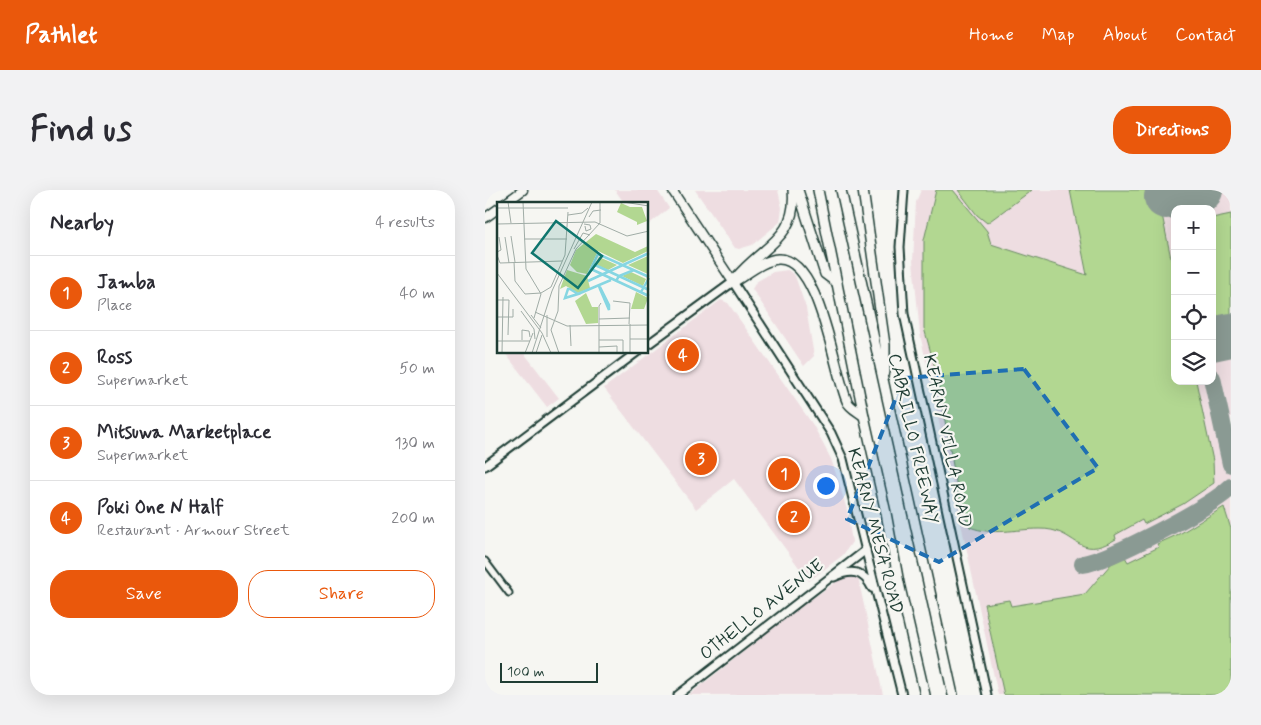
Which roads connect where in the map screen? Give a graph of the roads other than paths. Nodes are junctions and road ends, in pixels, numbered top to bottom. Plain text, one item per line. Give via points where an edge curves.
1 (523, 190) edge
2 (672, 190) edge
3 (793, 190) edge
4 (798, 190) edge
5 (818, 190) edge
6 (841, 190) edge
7 (859, 190) edge
8 (863, 190) edge
9 (904, 190) edge
10 (507, 202) edge
11 (497, 209) edge
12 (485, 218) edge
13 (866, 221) junction
14 (733, 282) junction
15 (837, 283) junction
16 (649, 344) edge
17 (634, 354) edge
18 (885, 387) junction
19 (864, 416) junction
20 (485, 466) edge
21 (866, 550) junction
22 (485, 561) edge
23 (820, 584) junction
24 (509, 593) dead end
25 (877, 600) junction
26 (678, 695) edge
27 (902, 695) edge
28 (925, 695) edge
29 (953, 695) edge
30 (987, 695) edge

1 - 10 main road
2 - 14 main road
3 - 14 highway via 793,210 786,230
4 - 15 highway via 825,274
5 - 15 highway
6 - 18 highway, CABRILLO FREEWAY
7 - 13 highway
8 - 13 highway
9 - 30 main road, KEARNY VILLA ROAD via 900,247 904,314
11 - 12 main road
13 - 18 highway via 885,345
14 - 16 main road
14 - 19 highway via 778,259 791,262 803,271 835,359 847,403
14 - 21 main road, KEARNY MESA ROAD via 836,444 843,459
15 - 19 highway
17 - 20 main road
18 - 29 highway, CABRILLO FREEWAY
19 - 28 highway
21 - 23 main road, OTHELLO AVENUE
21 - 25 main road, KEARNY MESA ROAD
22 - 24 street
23 - 25 main road via 842,573 856,572 868,580
23 - 26 main road, OTHELLO AVENUE
25 - 27 main road, KEARNY MESA ROAD

